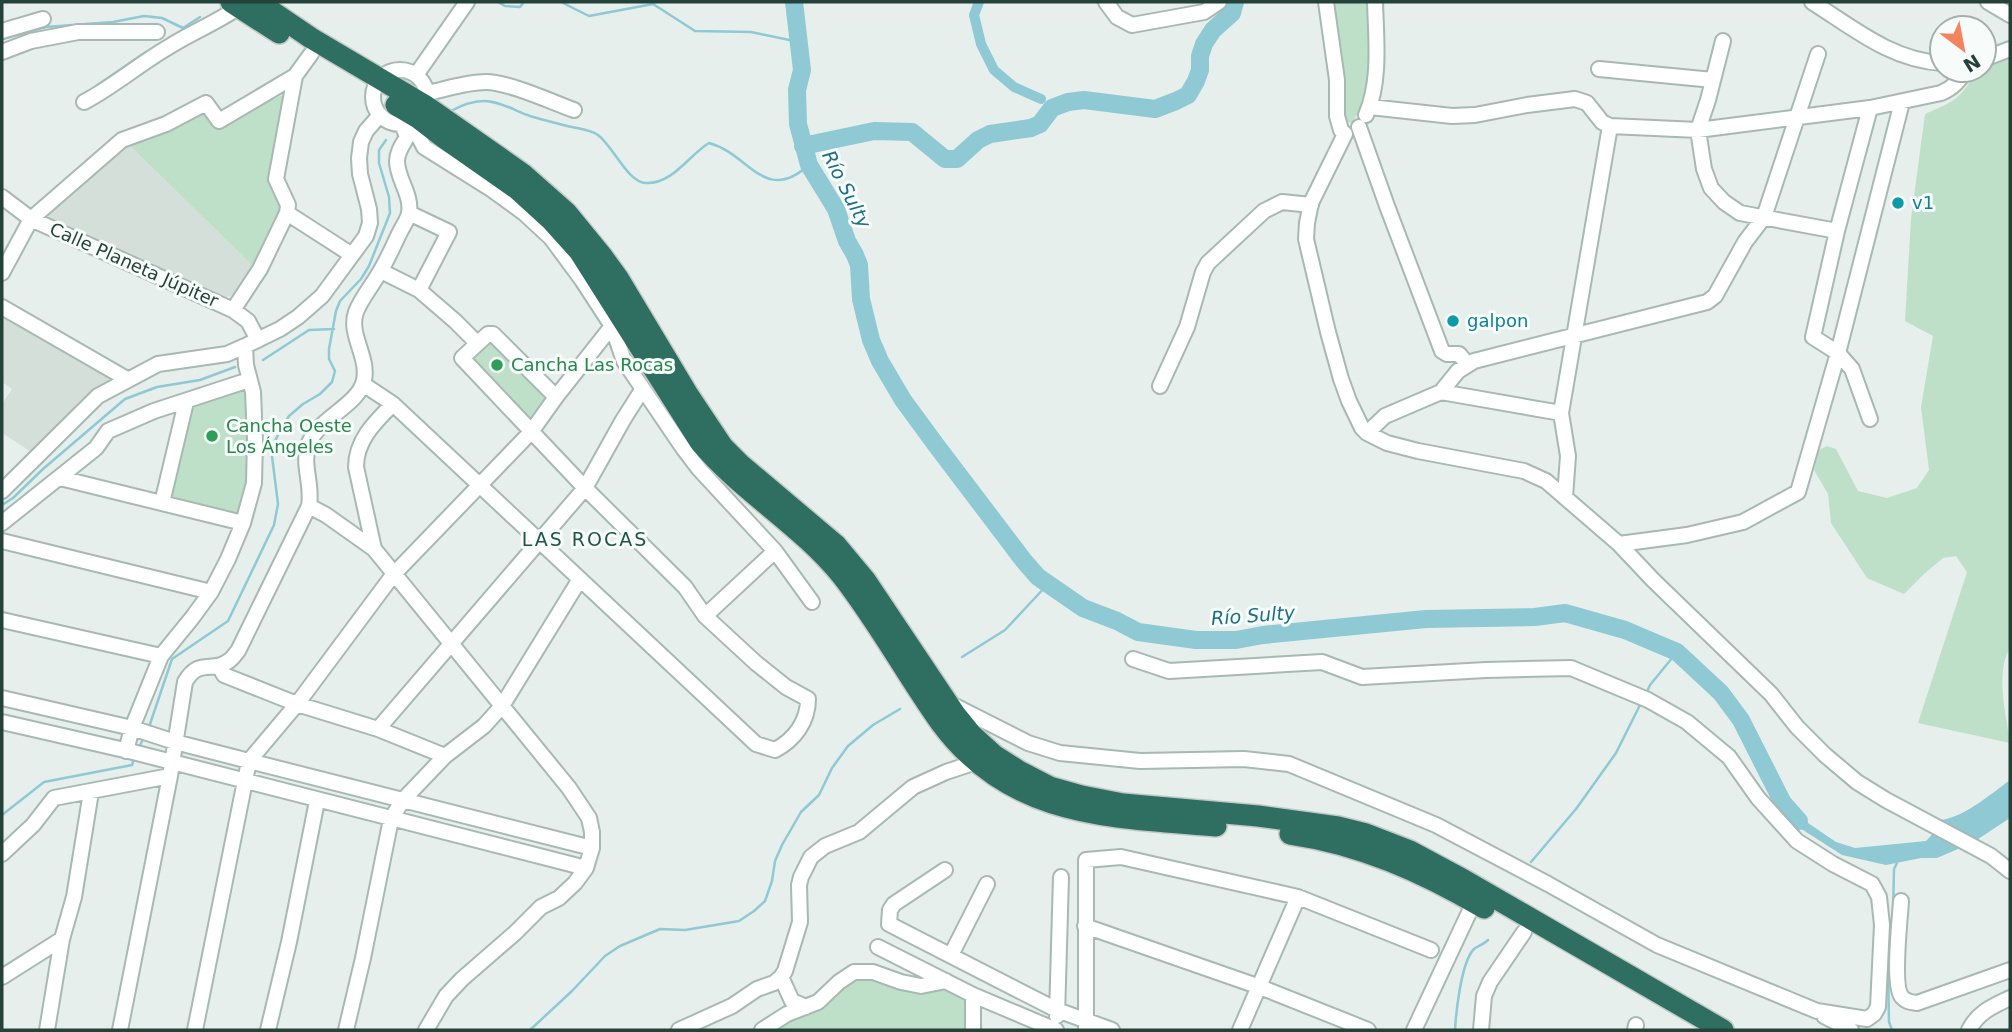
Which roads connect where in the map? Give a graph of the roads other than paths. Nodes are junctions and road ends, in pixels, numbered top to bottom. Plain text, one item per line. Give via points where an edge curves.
1 (467, 2) edge
2 (1106, 2) edge
3 (1219, 2) edge
4 (1326, 2) edge
5 (1375, 2) edge
6 (1812, 2) edge
7 (1988, 2) edge
8 (243, 4) edge
9 (2010, 15) edge
10 (43, 19) dead end
11 (2, 31) edge
12 (157, 32) dead end
13 (1723, 41) dead end
14 (2, 52) edge
15 (311, 54) junction
16 (1818, 54) dead end
17 (1928, 61) edge
18 (1599, 69) dead end
19 (416, 75) junction
20 (295, 76) junction
21 (1713, 79) junction
22 (1957, 84) edge
23 (377, 85) junction
24 (84, 102) dead end
25 (1902, 102) junction
26 (1370, 107) junction
27 (1870, 108) junction
28 (574, 110) dead end
29 (417, 113) junction
30 (380, 115) junction
31 (1797, 118) junction
32 (1610, 126) junction
33 (1360, 127) junction
34 (1698, 130) junction
35 (1346, 134) junction
36 (2, 197) edge
37 (1311, 205) junction
38 (287, 213) junction
39 (409, 213) junction
40 (1764, 217) junction
41 (31, 219) junction
42 (1837, 230) junction
43 (352, 255) junction
44 (381, 271) junction
45 (2, 273) edge
46 (419, 290) junction
47 (2, 307) edge
48 (233, 310) junction
49 (612, 327) junction
50 (1573, 335) junction
51 (252, 343) junction
52 (477, 343) junction
53 (1838, 353) junction
54 (1465, 366) junction
55 (127, 379) junction
56 (250, 380) junction
57 (363, 384) junction
58 (1160, 386) dead end
59 (642, 390) junction
60 (1441, 392) junction
61 (556, 397) junction
62 (186, 402) junction
63 (393, 404) junction
64 (1561, 413) junction
65 (1870, 419) dead end
66 (531, 432) junction
67 (1367, 433) junction
68 (60, 478) junction
69 (481, 486) junction
70 (584, 488) junction
71 (2, 491) edge
72 (1565, 497) junction
73 (162, 503) junction
74 (309, 506) junction
75 (2, 523) edge
76 (243, 523) junction
77 (540, 540) junction
78 (2, 541) edge
79 (1619, 544) junction
80 (374, 549) junction
81 (775, 551) junction
82 (393, 575) junction
83 (580, 579) junction
84 (211, 592) junction
85 (812, 602) dead end
86 (705, 615) junction
87 (2, 620) edge
88 (451, 643) junction
89 (161, 656) junction
90 (1133, 659) dead end
91 (219, 666) junction
92 (2, 698) edge
93 (948, 703) junction
94 (297, 704) junction
95 (502, 706) junction
96 (2, 722) edge
97 (378, 729) junction
98 (142, 731) junction
99 (175, 742) junction
100 (133, 753) junction
101 (445, 756) junction
102 (249, 761) junction
103 (976, 762) junction
104 (170, 769) junction
105 (245, 782) junction
106 (91, 792) junction
107 (403, 800) junction
108 (317, 801) junction
109 (391, 819) junction
110 (592, 848) junction
111 (2, 854) edge
112 (586, 868) junction
113 (945, 870) dead end
114 (2010, 871) edge
115 (1061, 877) dead end
116 (987, 884) dead end
117 (1298, 897) junction
118 (1900, 901) dead end
119 (1474, 902) junction
120 (1085, 926) junction
121 (1524, 932) junction
122 (62, 939) junction
123 (878, 947) dead end
124 (1431, 950) dead end
125 (951, 955) junction
126 (2010, 970) edge
127 (2, 977) edge
128 (781, 977) junction
129 (946, 981) junction
130 (1260, 987) junction
131 (973, 995) junction
132 (2010, 998) edge
133 (806, 1007) junction
134 (1057, 1010) junction
135 (1816, 1011) junction
136 (1086, 1026) edge
137 (47, 1030) edge
138 (120, 1030) edge
139 (195, 1030) edge
140 (268, 1030) edge
141 (346, 1030) edge
142 (426, 1030) edge
143 (679, 1030) edge
144 (762, 1030) edge
145 (974, 1030) edge
146 (1057, 1030) edge
147 (1112, 1030) edge
148 (1240, 1030) edge
149 (1368, 1030) edge
150 (1414, 1030) edge
151 (1481, 1030) edge
152 (1693, 1030) edge
153 (1723, 1030) edge
154 (1851, 1030) edge
155 (1969, 1030) edge

1 - 19 street
2 - 3 street via 1117,17 1132,25 1204,12
4 - 35 street via 1337,116
5 - 26 street via 1376,59
6 - 17 street via 1887,50
7 - 9 street
8 - 15 highway
8 - 23 highway via 311,38
8 - 24 street
10 - 11 street
12 - 14 street via 78,32
13 - 21 street
15 - 20 street
15 - 23 highway
16 - 31 street
18 - 21 street
19 - 23 street via 390,72
19 - 29 street via 422,81
20 - 38 street via 276,179
20 - 41 street via 219,121 206,103 122,140
21 - 34 street
22 - 25 street
23 - 29 highway
23 - 30 street via 373,102
25 - 27 street
25 - 53 street
26 - 32 street via 1452,117 1575,99 1587,103
26 - 33 street
27 - 31 street
27 - 42 street
28 - 29 street via 487,82 462,85
29 - 30 street via 389,122
29 - 39 street via 397,162
29 - 49 street via 424,147 502,197 551,238
29 - 93 highway via 523,174 566,212 618,278 723,447 836,545 866,581
29 - 103 highway via 444,138 517,189 579,251 700,442 842,576 941,723
30 - 43 street via 361,142 360,174 370,223
31 - 34 street
31 - 40 street
32 - 34 street
32 - 50 street
33 - 35 street
33 - 54 street via 1442,351 1458,354
34 - 40 street via 1711,188 1740,213
35 - 37 street
36 - 41 street, Calle Planeta Júpiter
37 - 58 street via 1282,202 1264,211 1208,262 1187,327
37 - 67 street via 1307,239 1328,332 1349,401
38 - 43 street
38 - 48 street via 260,269
39 - 44 street
39 - 46 street via 449,232
40 - 42 street
40 - 50 street via 1707,302
41 - 45 street
41 - 48 street, Calle Planeta Júpiter
42 - 53 street via 1812,337
43 - 51 street via 322,296 298,317
44 - 46 street
44 - 57 street via 356,312 366,370
46 - 52 street
47 - 55 street
48 - 51 street, Calle Planeta Júpiter via 248,321
49 - 59 street via 624,361
49 - 61 street
50 - 54 street
50 - 64 street
51 - 55 street via 227,354 158,364
51 - 56 street via 246,365
52 - 61 street via 493,334
52 - 66 street via 462,358
53 - 65 street via 1853,369
53 - 79 street via 1798,492 1744,522
54 - 60 street
55 - 71 street via 98,396
56 - 62 street
56 - 76 street via 256,440 254,483
57 - 63 street
57 - 74 street via 310,440 306,453
59 - 70 street
59 - 81 street via 699,469
60 - 64 street
60 - 67 street via 1385,416
61 - 66 street
62 - 68 street via 107,431 96,448
62 - 73 street
63 - 69 street
63 - 80 street via 376,421 356,456
64 - 72 street via 1568,456
66 - 69 street
66 - 70 street
67 - 72 street via 1418,451 1524,471
68 - 73 street
68 - 75 street
69 - 77 street
69 - 82 street
70 - 77 street
70 - 86 street via 685,587
72 - 79 street
73 - 76 street
74 - 80 street
74 - 91 street via 238,651
76 - 84 street
77 - 83 street
77 - 88 street
78 - 84 street
79 - 114 street via 1771,695 1797,727 1857,782
80 - 82 street
81 - 85 street
81 - 86 street
82 - 88 street
82 - 94 street
83 - 86 street via 756,744 775,750 788,744 808,713 808,699 756,663
83 - 95 street
84 - 89 street
87 - 89 street
88 - 95 street
88 - 97 street
89 - 98 street
90 - 135 street via 1169,671 1322,662 1362,677 1572,668 1648,700 1686,722 1729,757 1758,799 1797,841 1876,890 1882,925 1878,1007 1867,1018
91 - 94 street via 224,676
91 - 99 street via 190,673
92 - 98 street
93 - 135 street via 1028,743 1060,753 1140,761 1244,759 1289,764 1436,825 1657,945
93 - 153 highway via 994,755 1050,787 1123,804 1338,827 1410,851
94 - 97 street
94 - 102 street
95 - 101 street
95 - 110 street via 589,818
96 - 100 street
97 - 101 street
98 - 99 street
98 - 100 street
99 - 102 street
99 - 104 street
100 - 104 street
101 - 107 street
102 - 105 street
102 - 107 street
103 - 119 highway via 1042,801 1080,812 1309,837 1361,850 1418,872
103 - 128 street via 913,787 859,832 825,846 811,858 801,877 800,922
104 - 105 street
104 - 106 street
104 - 138 street
105 - 108 street
105 - 139 street
106 - 111 street via 54,798
106 - 122 street via 74,897
107 - 109 street
107 - 110 street
108 - 109 street
108 - 140 street
109 - 112 street
109 - 141 street
110 - 112 street
112 - 142 street via 559,898 541,907 462,979
113 - 125 street via 894,904 889,924
115 - 134 street
116 - 125 street
117 - 120 street via 1121,857 1086,860
117 - 124 street
117 - 130 street
118 - 126 street via 1897,965 1898,991 1903,999 1917,1003
119 - 121 highway
119 - 150 street
120 - 130 street
120 - 136 street
121 - 151 street via 1490,982
121 - 152 highway
122 - 127 street
122 - 137 street
123 - 129 street
125 - 134 street
128 - 133 street via 792,1000
128 - 143 street
129 - 131 street
129 - 133 street via 920,986 873,972 854,972
130 - 148 street
130 - 149 street
131 - 145 street
131 - 146 street
132 - 155 street via 1986,1010
133 - 144 street
134 - 136 street
134 - 146 street
135 - 154 street
136 - 147 street

